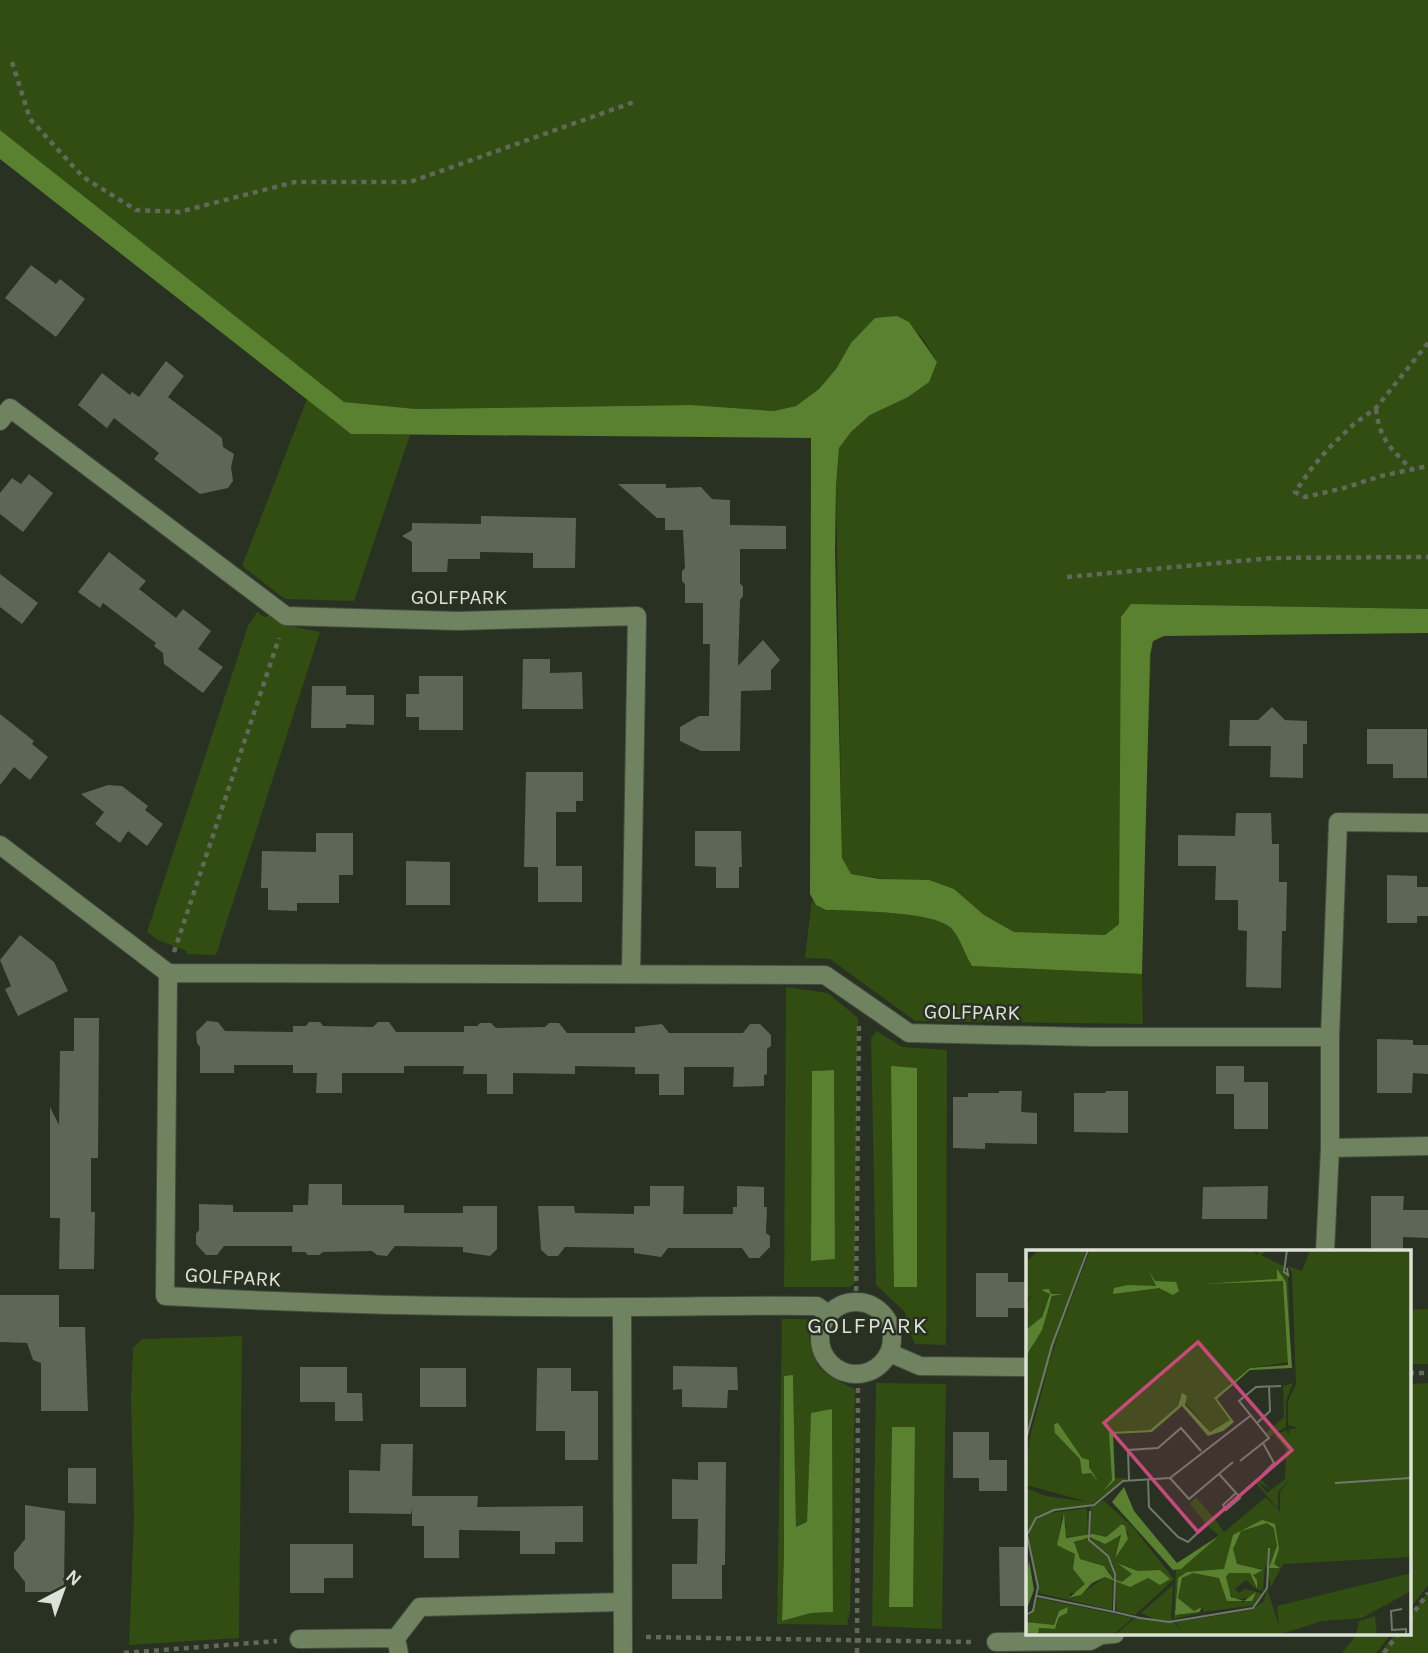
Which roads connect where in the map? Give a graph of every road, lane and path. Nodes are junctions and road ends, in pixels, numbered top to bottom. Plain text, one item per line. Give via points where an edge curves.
1 (12, 62) dead end
2 (634, 102) dead end
3 (1428, 343) edge
4 (1376, 408) junction
5 (0, 421) edge
6 (1428, 466) edge
7 (1413, 470) junction
8 (1428, 557) edge
9 (1067, 577) dead end
10 (286, 616) junction
11 (1428, 823) edge
12 (0, 845) edge
13 (167, 973) junction
14 (631, 973) junction
15 (859, 1000) junction
16 (1331, 1037) junction
17 (1428, 1146) edge
18 (1330, 1147) junction
19 (1325, 1250) edge
20 (856, 1301) junction
21 (622, 1307) junction
22 (828, 1314) junction
23 (890, 1353) junction
24 (1026, 1367) edge
25 (1410, 1373) edge
26 (1428, 1373) edge
27 (858, 1374) junction
28 (1428, 1593) edge
29 (623, 1602) junction
30 (1410, 1618) edge
31 (1101, 1636) edge
32 (1397, 1636) edge
33 (299, 1639) joint
34 (857, 1639) junction
35 (996, 1642) joint
36 (624, 1645) edge
37 (398, 1646) edge
38 (124, 1653) edge
39 (857, 1653) edge
40 (1384, 1653) edge

1 - 2 path via 30,119 83,177 136,210 179,212 295,182 410,182
3 - 4 path
4 - 7 path via 1378,430
4 - 7 path via 1331,446 1295,492 1305,496
5 - 10 street via 10,408
6 - 7 path
8 - 9 path via 1272,558
10 - 13 path
10 - 14 street, GOLFPARK via 458,621 637,616
11 - 16 street via 1338,822
12 - 13 street
13 - 14 street, GOLFPARK
13 - 21 street, GOLFPARK via 165,1296 310,1304
14 - 15 street, GOLFPARK via 825,975
15 - 16 street, GOLFPARK via 909,1033
15 - 20 path
16 - 18 street
17 - 18 street
18 - 19 street
20 - 22 street via 840,1304
20 - 23 street via 879,1309 891,1329
21 - 22 street, GOLFPARK via 817,1306
21 - 29 street
22 - 27 street via 819,1334 823,1354 837,1370
23 - 24 street via 920,1366
23 - 27 street via 871,1372
25 - 26 path
27 - 34 path
28 - 30 path
29 - 36 street
29 - 37 street via 420,1607
31 - 35 street via 1090,1641
32 - 40 path
33 - 37 street
33 - 38 path
34 - 35 path
34 - 36 path
34 - 39 path

